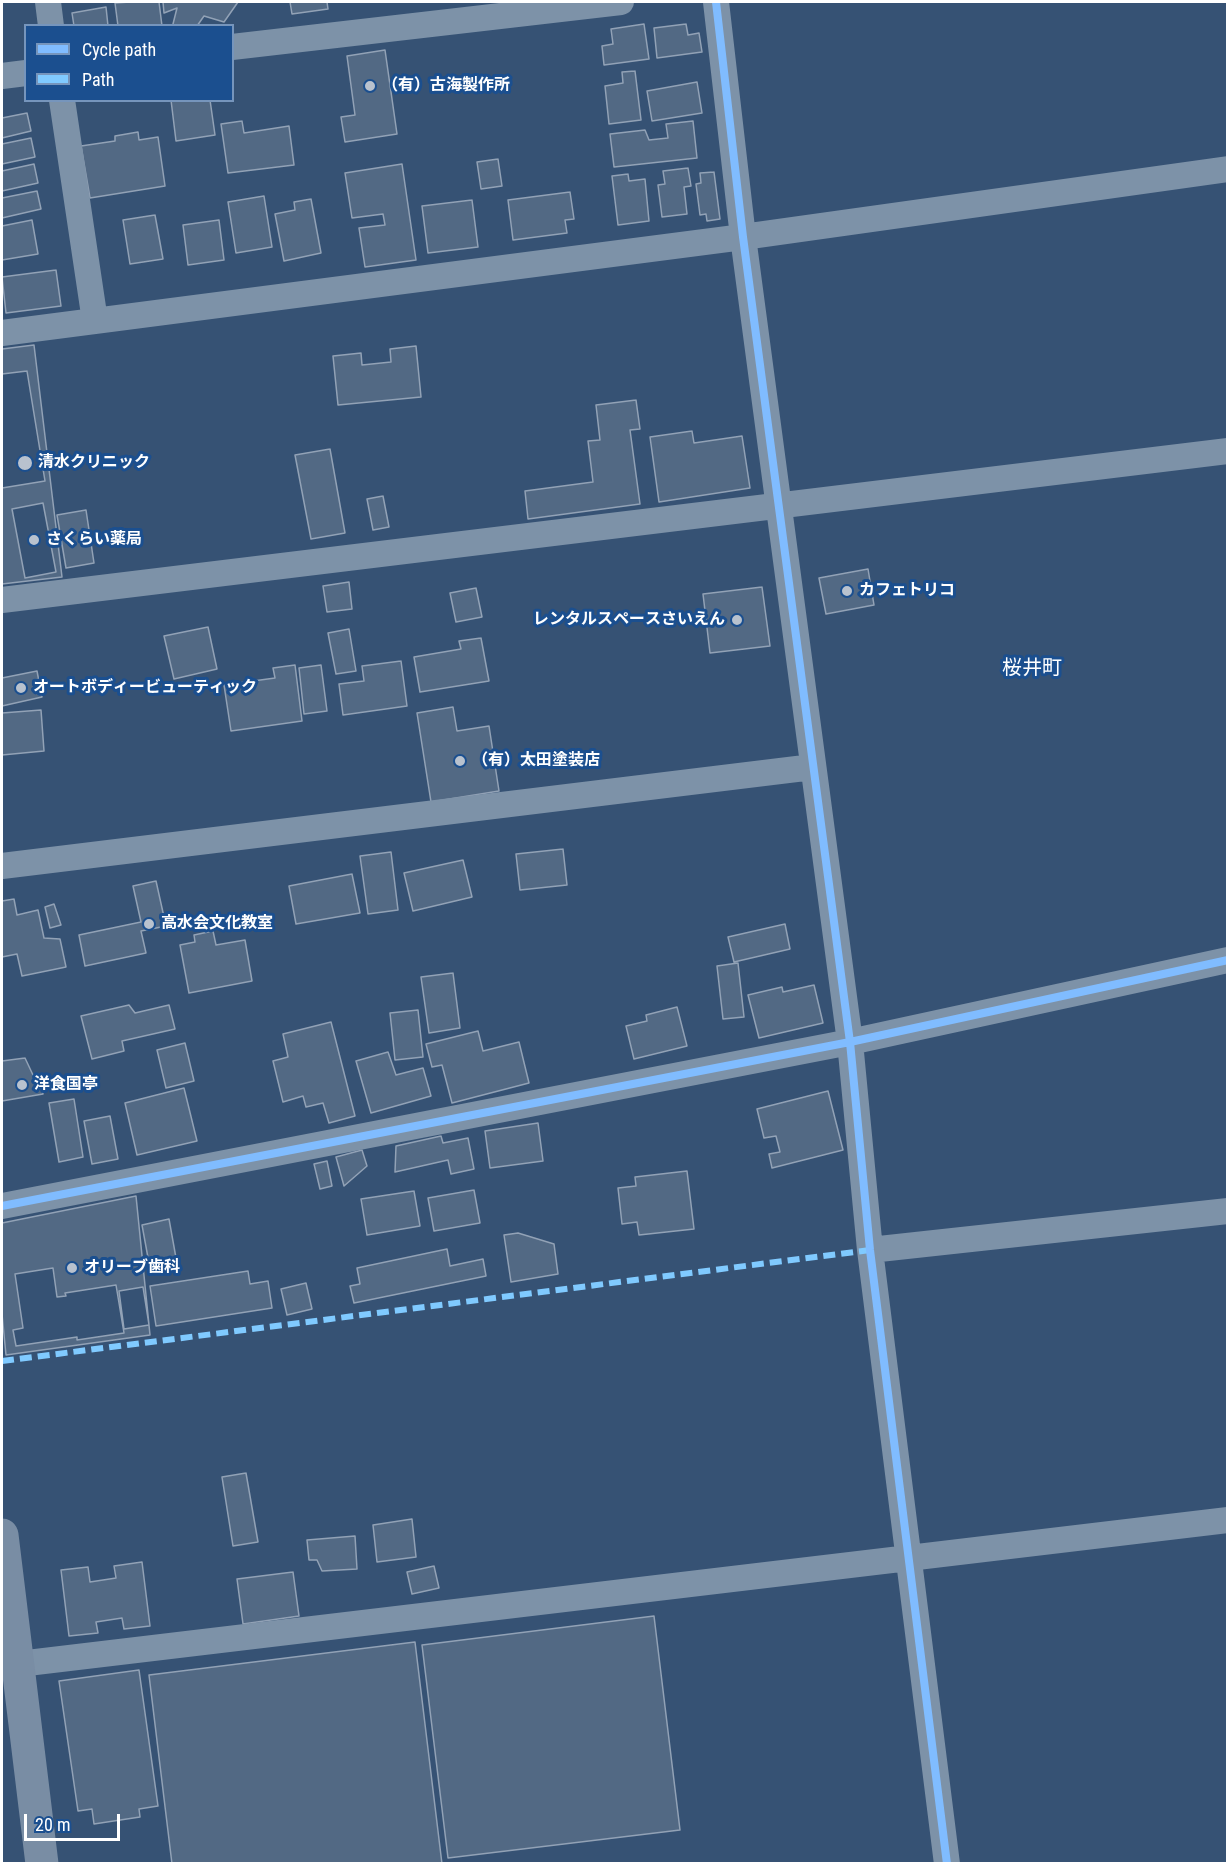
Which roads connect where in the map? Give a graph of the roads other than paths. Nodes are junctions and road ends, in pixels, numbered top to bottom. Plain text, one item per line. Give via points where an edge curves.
1 (48, 2) edge
2 (621, 2) edge
3 (716, 2) edge
4 (51, 24) edge
5 (234, 47) edge
6 (24, 73) edge
7 (2, 76) edge
8 (62, 102) edge
9 (1227, 169) edge
10 (743, 237) junction
11 (95, 321) junction
12 (2, 333) edge
13 (1227, 451) edge
14 (779, 505) junction
15 (2, 600) edge
16 (813, 767) junction
17 (2, 866) edge
18 (1227, 960) edge
19 (850, 1042) junction
20 (2, 1206) edge
21 (1227, 1211) edge
22 (870, 1250) junction
23 (1227, 1520) edge
24 (2, 1535) edge
25 (909, 1558) junction
26 (10, 1665) edge
27 (42, 1863) edge
28 (947, 1863) edge

1 - 4 street
2 - 5 street
3 - 10 street
6 - 7 street
8 - 11 street
9 - 10 street
10 - 11 street
10 - 14 street
11 - 12 street
13 - 14 street
14 - 15 street
14 - 16 street
16 - 17 street
16 - 19 street
18 - 19 street
19 - 20 street
19 - 22 street
21 - 22 street
22 - 25 street
23 - 25 street
24 - 26 street
25 - 26 street
25 - 28 street
26 - 27 street

